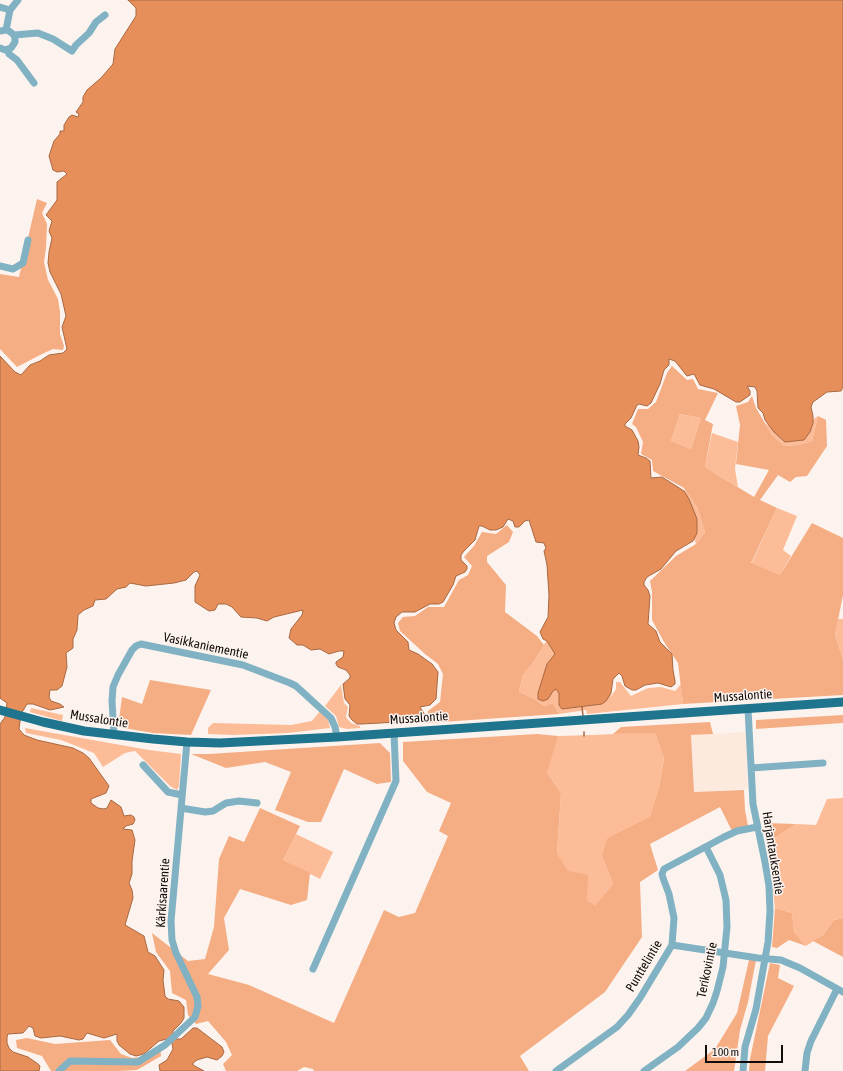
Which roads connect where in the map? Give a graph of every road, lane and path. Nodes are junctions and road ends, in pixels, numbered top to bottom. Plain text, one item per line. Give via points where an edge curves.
1 (18, 0) edge
2 (0, 7) edge
3 (10, 10) junction
4 (105, 15) dead end
5 (3, 30) edge
6 (14, 35) junction
7 (2, 50) edge
8 (34, 83) dead end
9 (28, 240) dead end
10 (0, 266) edge
11 (843, 702) edge
12 (748, 709) junction
13 (0, 710) edge
14 (394, 733) junction
15 (114, 735) junction
16 (337, 737) junction
17 (187, 742) junction
18 (823, 763) dead end
19 (143, 765) dead end
20 (751, 768) junction
21 (182, 795) junction
22 (256, 803) dead end
23 (181, 808) junction
24 (757, 827) junction
25 (706, 847) junction
26 (672, 945) junction
27 (724, 953) junction
28 (765, 958) junction
29 (313, 969) dead end
30 (840, 991) edge
31 (59, 1071) edge
32 (556, 1071) edge
33 (644, 1071) edge
34 (743, 1071) edge
35 (804, 1071) edge

1 - 3 street
2 - 3 street
3 - 5 street
4 - 6 street via 72,51 38,33
5 - 6 street via 10,30
6 - 7 street via 13,45
7 - 8 street via 16,60
9 - 10 street via 23,263 13,269
11 - 12 main road, Mussalontie
12 - 14 main road, Mussalontie
12 - 20 street, Harjantauksentie
13 - 15 main road, Mussalontie via 60,726
14 - 16 main road, Mussalontie
14 - 29 street via 396,780
15 - 16 street, Vasikkaniementie via 114,687 132,650 141,644 244,665 290,683 331,718
15 - 17 main road, Mussalontie
16 - 17 main road, Mussalontie via 258,742
17 - 21 street, Kärkisaarentie
18 - 20 street
19 - 21 street via 168,792
20 - 24 street, Harjantauksentie
21 - 23 street, Kärkisaarentie
22 - 23 street via 226,803 205,812
23 - 31 street, Kärkisaarentie via 171,921 172,940 196,997 198,1006 194,1017 165,1045 138,1062 70,1061
24 - 25 street, Punttelintie via 737,831
24 - 28 street, Harjantauksentie via 769,886 770,911
25 - 26 street, Punttelintie via 664,869 662,874 674,918
25 - 27 street, Terikovintie via 720,875 726,900 727,928
26 - 27 street
26 - 32 street, Punttelintie via 640,998 617,1027
27 - 28 street
27 - 33 street, Terikovintie via 717,991 706,1018 678,1047
28 - 30 street via 781,960 800,968
28 - 34 street, Harjantauksentie via 756,1009 745,1047
30 - 35 street via 811,1041

